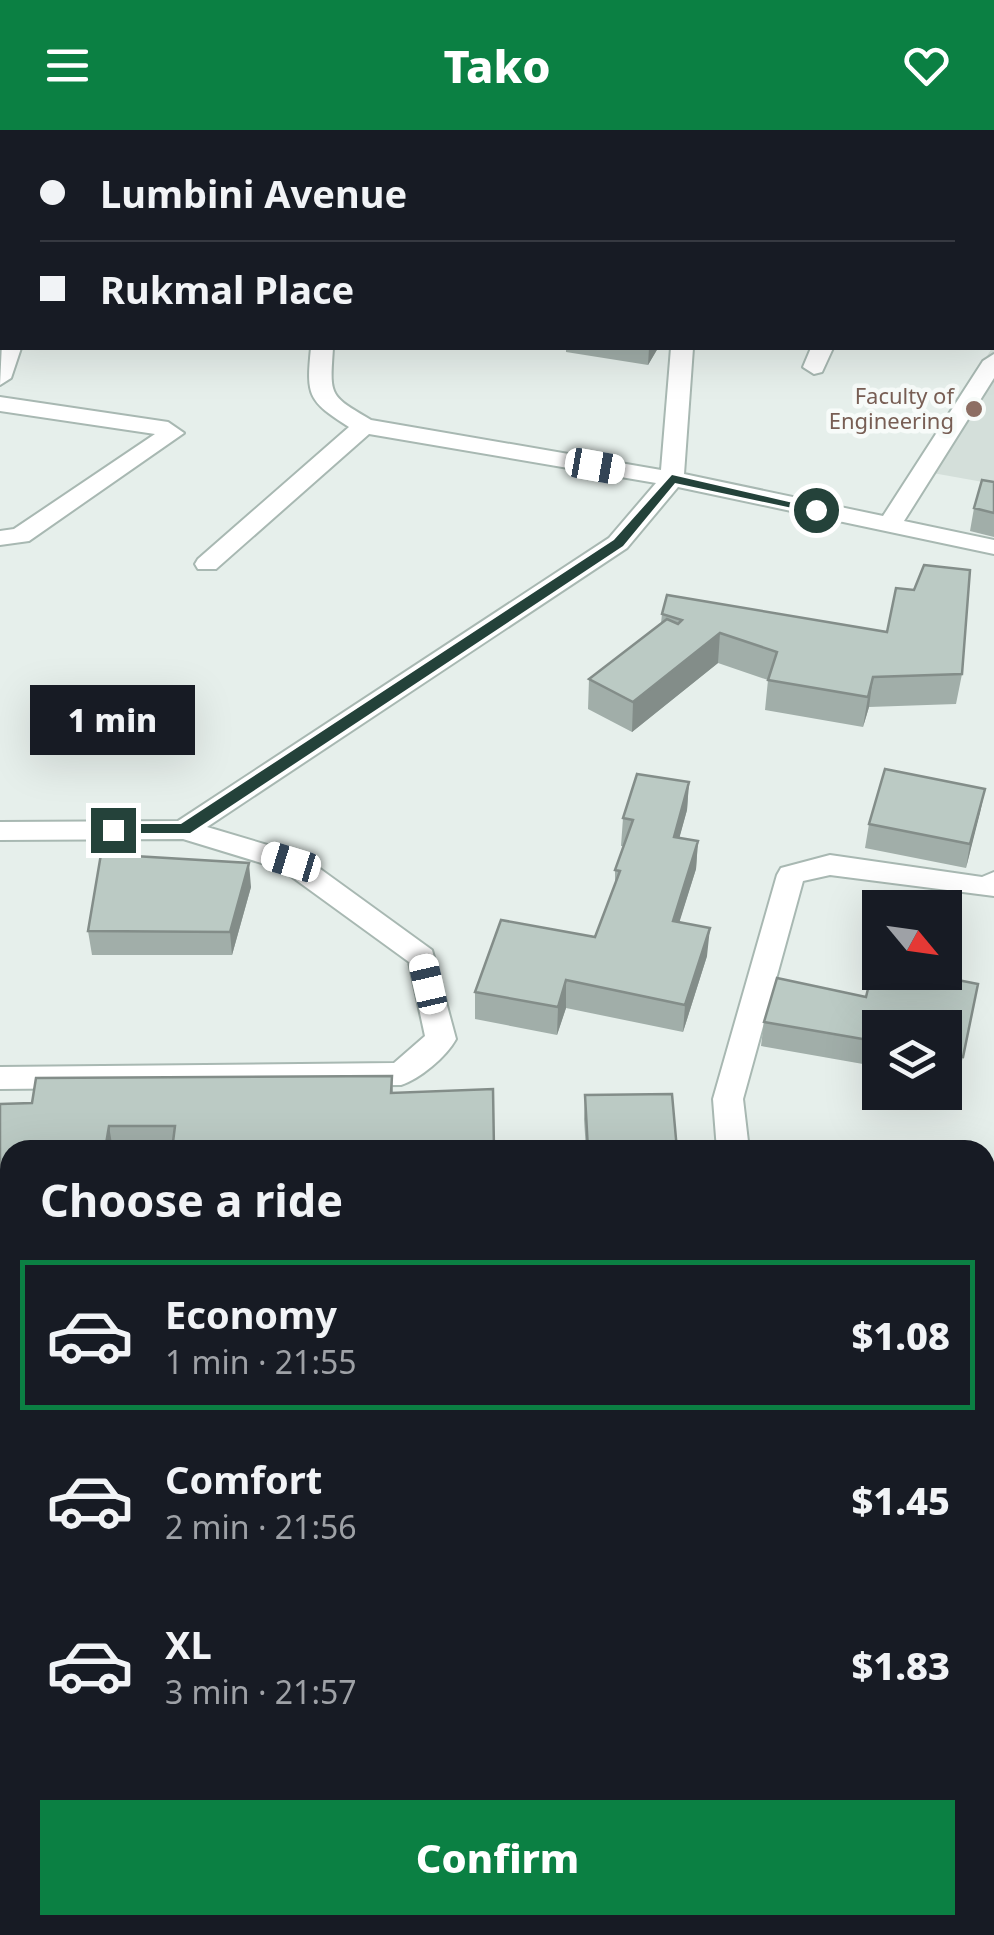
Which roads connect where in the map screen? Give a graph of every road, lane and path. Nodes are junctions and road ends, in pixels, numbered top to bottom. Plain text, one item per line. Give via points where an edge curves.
1 (9, 350) edge
2 (322, 350) edge
3 (682, 350) edge
4 (994, 361) edge
5 (0, 378) edge
6 (0, 404) edge
7 (364, 426) junction
8 (672, 479) junction
9 (889, 524) junction
10 (0, 538) edge
11 (994, 547) edge
12 (207, 564) dead end
13 (184, 830) junction
14 (0, 831) edge
15 (994, 882) edge
16 (0, 1078) edge
17 (731, 1140) edge

1 - 5 street
2 - 7 street via 318,386 326,403
3 - 8 street
4 - 9 street
6 - 10 street via 172,433 20,536
7 - 8 street
7 - 12 street
8 - 9 street
8 - 13 street via 618,543
9 - 11 street
13 - 14 street
13 - 16 street via 291,862 422,956 441,1039 401,1074
15 - 17 street via 988,888 830,865 791,875 728,1099

